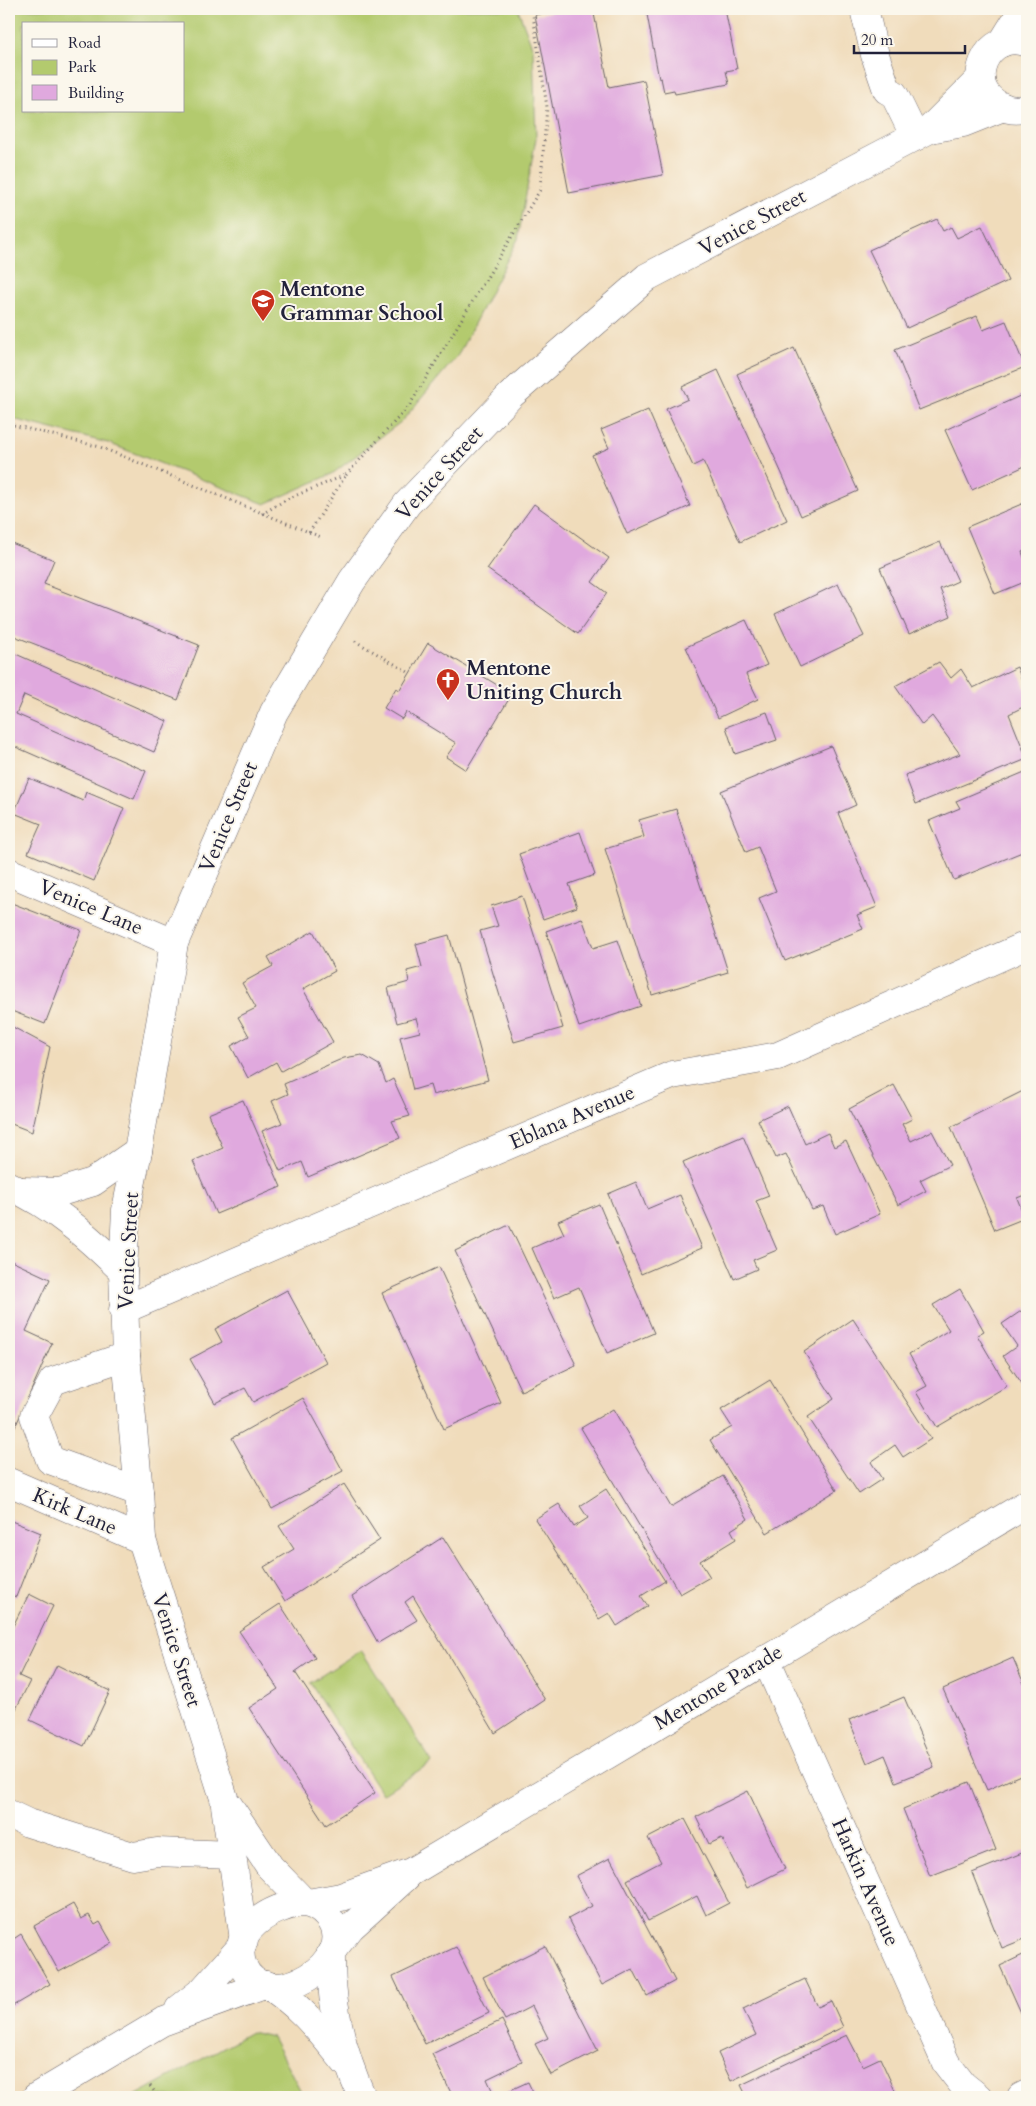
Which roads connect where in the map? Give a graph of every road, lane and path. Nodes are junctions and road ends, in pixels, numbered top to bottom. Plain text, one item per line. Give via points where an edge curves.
1 (532, 9) edge
2 (864, 9) edge
3 (1023, 9) edge
4 (1014, 43) edge
5 (980, 78) junction
6 (1018, 112) edge
7 (922, 133) junction
8 (9, 424) edge
9 (346, 475) junction
10 (261, 514) junction
11 (309, 533) junction
12 (321, 538) dead end
13 (327, 623) junction
14 (410, 673) dead end
15 (9, 872) edge
16 (174, 943) junction
17 (1027, 946) edge
18 (138, 1151) junction
19 (15, 1188) edge
20 (122, 1271) junction
21 (123, 1310) junction
22 (126, 1356) junction
23 (9, 1482) edge
24 (139, 1492) junction
25 (1027, 1504) edge
26 (142, 1540) junction
27 (766, 1659) junction
28 (224, 1798) junction
29 (9, 1814) edge
30 (231, 1855) junction
31 (411, 1872) junction
32 (306, 1903) junction
33 (243, 1943) junction
34 (332, 1950) junction
35 (265, 1985) junction
36 (162, 2022) junction
37 (348, 2066) junction
38 (150, 2086) dead end
39 (1027, 2094) edge
40 (36, 2097) edge
41 (159, 2097) edge
42 (362, 2097) edge
43 (978, 2097) edge
44 (1021, 2097) edge

1 - 9 path via 547,107 540,190 409,406
2 - 7 street via 887,90 894,94
3 - 4 street
4 - 5 street via 992,48 981,67
5 - 6 street via 987,96
5 - 7 street, Venice Street
6 - 7 street, Venice Street
7 - 13 street, Venice Street via 647,277 511,395 407,504 352,581
8 - 10 path via 100,446
9 - 10 path via 286,499
9 - 11 path
10 - 11 path
11 - 12 path
13 - 14 path
13 - 16 street, Venice Street via 274,712
15 - 16 street, Venice Lane
16 - 18 street, Venice Street
17 - 21 street, Eblana Avenue via 778,1056 672,1075
18 - 19 street via 93,1182 60,1192
18 - 20 street, Venice Street via 126,1210
19 - 20 street via 73,1224
20 - 21 street, Venice Street
21 - 22 street, Venice Street
22 - 24 street, Venice Street
22 - 24 street via 53,1381 34,1416 50,1460
23 - 26 street, Kirk Lane
24 - 26 street, Venice Street
25 - 27 street, Mentone Parade
26 - 28 street, Venice Street
27 - 31 street, Mentone Parade
27 - 43 street, Harkin Avenue via 946,2063 963,2085
28 - 30 street, Venice Street
28 - 32 street, Venice Street via 270,1867
29 - 30 street via 133,1856 157,1852
30 - 33 street, Venice Street
31 - 32 street, Mentone Parade via 341,1897
31 - 34 street, Mentone Parade via 350,1927
32 - 33 street via 268,1913 250,1927
32 - 34 street via 320,1910 331,1922 335,1934
33 - 35 street via 241,1957 246,1970 254,1980
33 - 36 street via 203,1990
34 - 35 street via 318,1971 304,1980 287,1986
34 - 37 street via 332,1992
35 - 36 street
35 - 37 street via 284,1994
36 - 40 street
37 - 42 street
38 - 41 path
39 - 44 street

